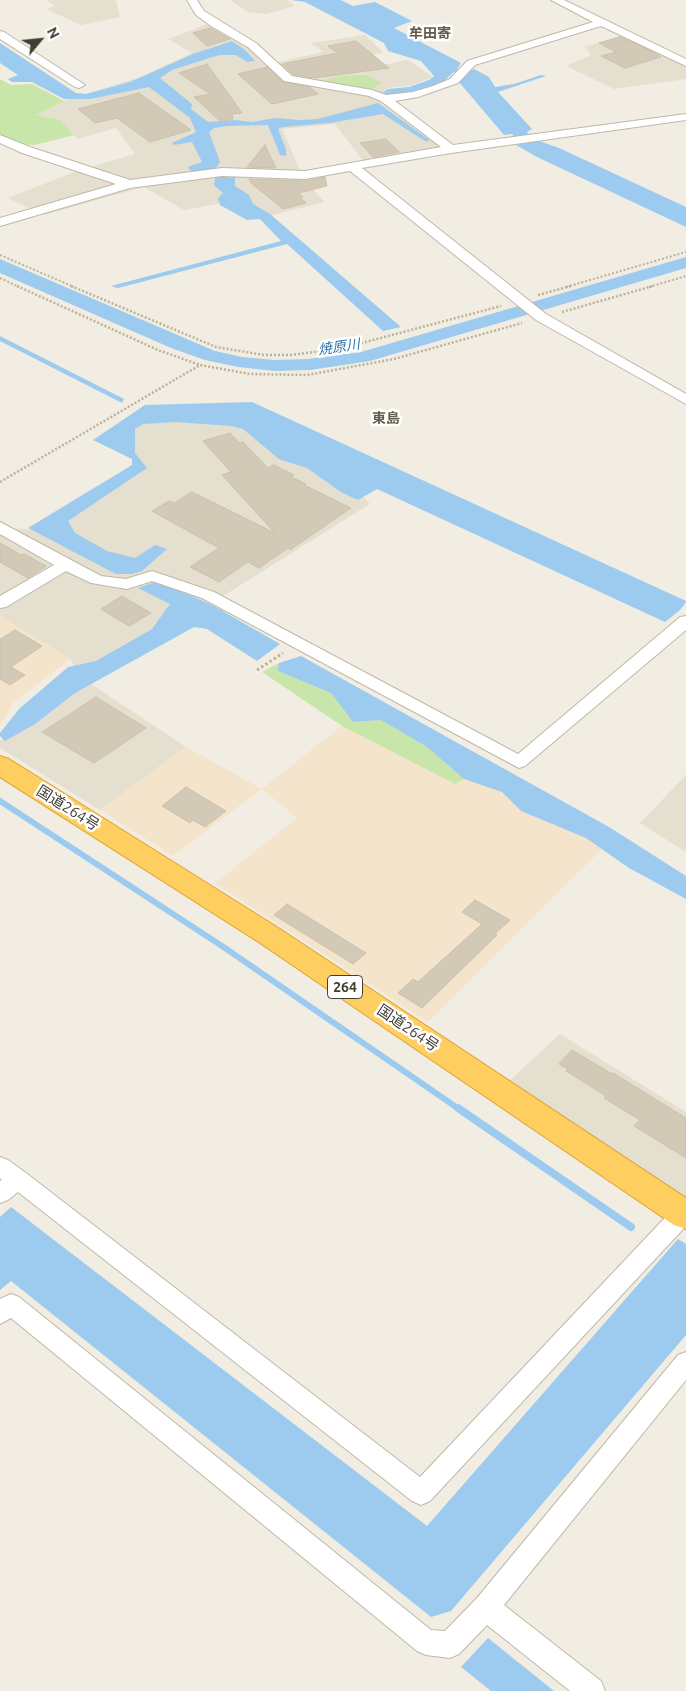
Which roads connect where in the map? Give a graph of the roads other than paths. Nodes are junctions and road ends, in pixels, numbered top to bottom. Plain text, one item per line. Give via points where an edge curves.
1 (192, 0) edge
2 (556, 0) edge
3 (603, 22) junction
4 (0, 34) edge
5 (686, 63) edge
6 (79, 85) dead end
7 (385, 99) junction
8 (686, 117) edge
9 (0, 139) edge
10 (511, 141) joint
11 (451, 149) junction
12 (354, 168) junction
13 (129, 184) junction
14 (0, 222) edge
15 (686, 400) edge
16 (0, 527) edge
17 (66, 565) junction
18 (0, 603) edge
19 (686, 622) edge
20 (0, 766) edge
21 (6, 1180) edge
22 (685, 1214) edge
23 (0, 1314) edge
24 (686, 1362) edge
25 (486, 1607) junction
26 (591, 1691) edge

1 - 7 street via 200,13 252,45 288,79 372,93
2 - 3 street
3 - 5 street
3 - 7 street via 471,64 454,81 437,88
4 - 6 street
7 - 11 street
8 - 10 street
9 - 13 street
10 - 11 street
11 - 12 street
12 - 13 street via 290,176 222,172
12 - 15 street via 541,318
13 - 14 street
16 - 17 street
17 - 18 street
17 - 19 street via 97,580 127,584 152,576 198,592 519,762
20 - 22 highway, 国道264号 / 264 via 270,936
21 - 22 street via 421,1493
23 - 25 street via 11,1304 426,1642 450,1645
24 - 25 street
25 - 26 street

